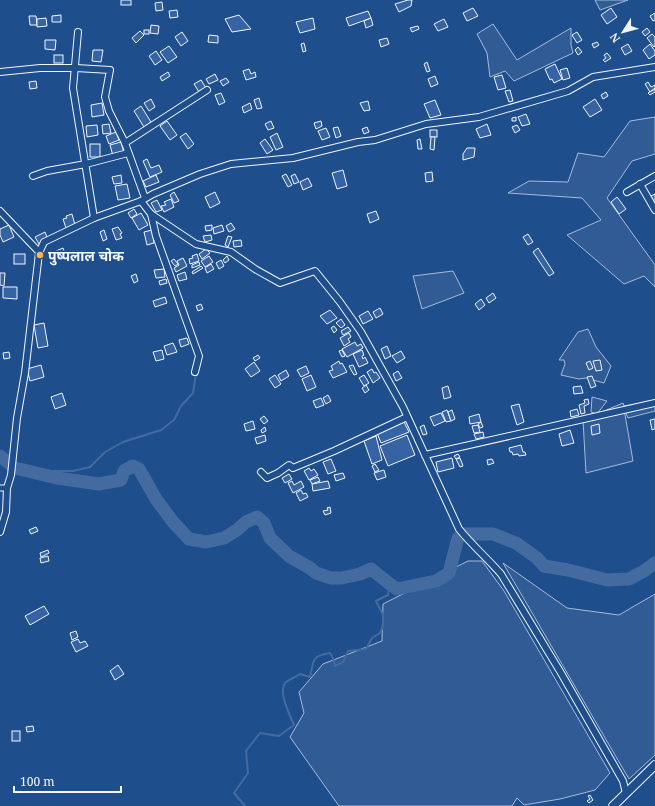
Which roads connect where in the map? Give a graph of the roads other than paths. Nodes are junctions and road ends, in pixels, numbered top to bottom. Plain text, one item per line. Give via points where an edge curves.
1 (78, 32) dead end
2 (655, 67) edge
3 (76, 68) junction
4 (0, 72) edge
5 (207, 90) dead end
6 (125, 143) junction
7 (128, 154) junction
8 (86, 164) junction
9 (34, 176) dead end
10 (655, 176) edge
11 (640, 184) junction
12 (627, 192) dead end
13 (143, 199) junction
14 (655, 210) edge
15 (0, 211) edge
16 (151, 214) junction
17 (94, 218) junction
18 (40, 253) junction
19 (195, 372) dead end
20 (655, 403) edge
21 (407, 417) junction
22 (425, 454) junction
23 (261, 472) dead end
24 (0, 488) edge
25 (7, 488) junction
26 (0, 532) edge
27 (655, 765) edge
28 (626, 793) junction
29 (613, 806) edge

1 - 3 street
2 - 13 street via 593,77 568,91 479,117 426,124 374,140 293,158 231,164 200,174
3 - 4 street
3 - 6 street via 110,70 105,97
3 - 8 street via 73,88
5 - 6 street
6 - 7 street
7 - 8 street
7 - 13 street
8 - 9 street
8 - 17 street
10 - 11 street
11 - 12 street
11 - 14 street
13 - 16 street
13 - 17 street
15 - 18 street
16 - 19 street via 156,236 200,356
16 - 21 street via 196,244 231,252 255,270 280,283 315,271 361,332
17 - 18 street via 44,242
18 - 25 street via 11,475
20 - 22 street
21 - 22 street
21 - 23 street via 293,468 289,465 267,478
22 - 28 street via 458,529 501,574 623,781
24 - 25 street
25 - 26 street via 6,512
27 - 28 street
28 - 29 street

